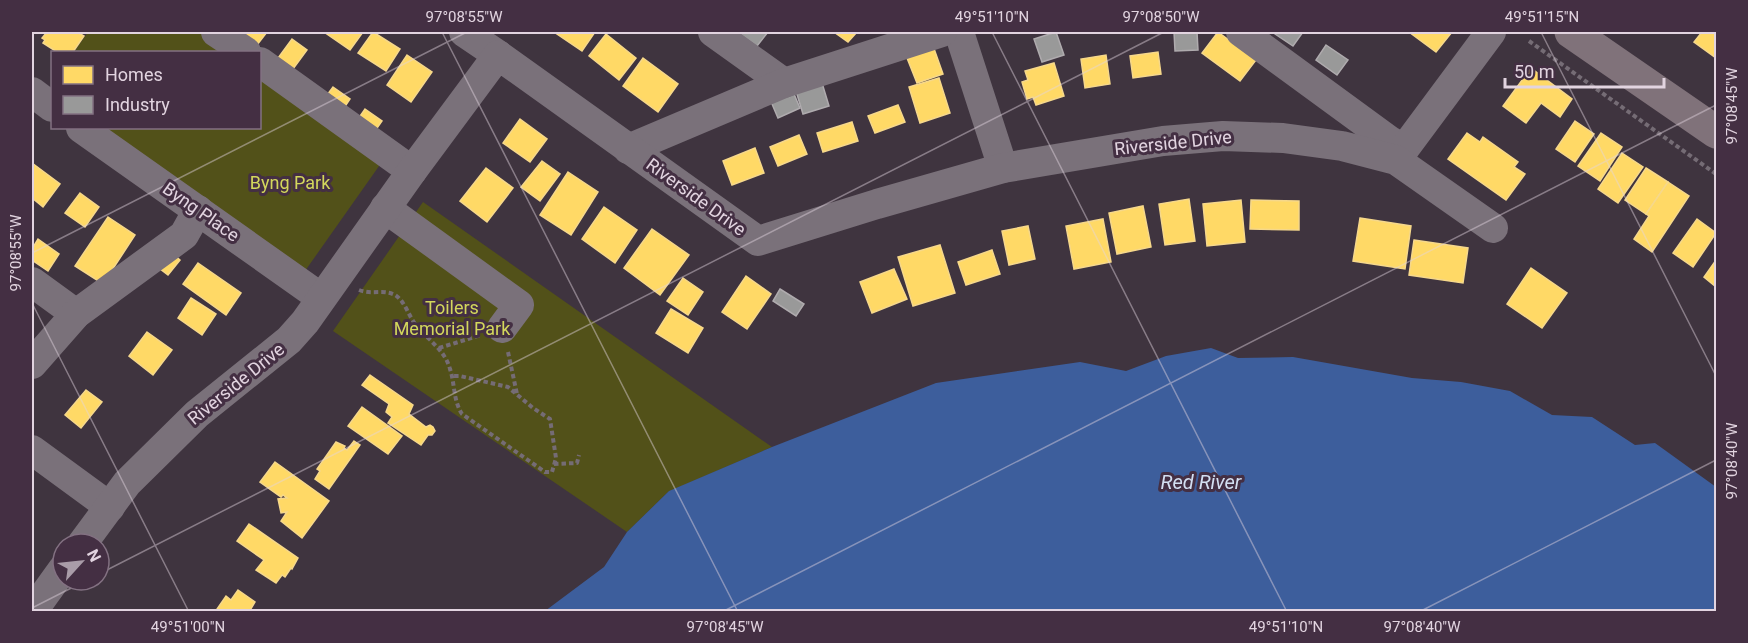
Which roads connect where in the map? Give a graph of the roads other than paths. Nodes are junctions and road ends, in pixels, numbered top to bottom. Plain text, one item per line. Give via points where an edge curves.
1 (216, 32) edge
2 (464, 32) edge
3 (713, 32) edge
4 (942, 32) edge
5 (959, 32) edge
6 (1240, 32) edge
7 (1491, 32) edge
8 (1571, 32) edge
9 (244, 51) edge
10 (498, 55) junction
11 (261, 63) edge
12 (784, 83) junction
13 (32, 92) edge
14 (51, 106) edge
15 (82, 129) edge
16 (1716, 132) edge
17 (628, 149) junction
18 (1400, 154) junction
19 (1003, 168) junction
20 (412, 171) junction
21 (385, 208) junction
22 (198, 210) junction
23 (1492, 228) dead end
24 (32, 282) edge
25 (320, 297) junction
26 (76, 314) junction
27 (502, 328) dead end
28 (32, 364) edge
29 (32, 450) edge
30 (110, 507) junction
31 (91, 532) edge
32 (51, 586) edge
33 (32, 612) edge

1 - 9 street
2 - 10 street
3 - 12 street
4 - 12 street
5 - 19 street
6 - 18 street via 1389,141
7 - 18 street
8 - 16 main road
10 - 17 street, Riverside Drive
10 - 20 street, Riverside Drive
11 - 20 street
12 - 17 street
13 - 14 street
15 - 22 street, Byng Place
17 - 19 street, Riverside Drive via 758,241
18 - 19 street, Riverside Drive via 1283,138 1223,136 1163,141
18 - 23 street
20 - 21 street, Riverside Drive
21 - 25 street, Riverside Drive
21 - 27 street via 519,305
22 - 25 street, Byng Place
22 - 26 street via 184,235
24 - 26 street
25 - 30 street, Riverside Drive via 289,340 197,414 127,483
26 - 28 street
29 - 30 street
30 - 31 street, Riverside Drive
32 - 33 street

